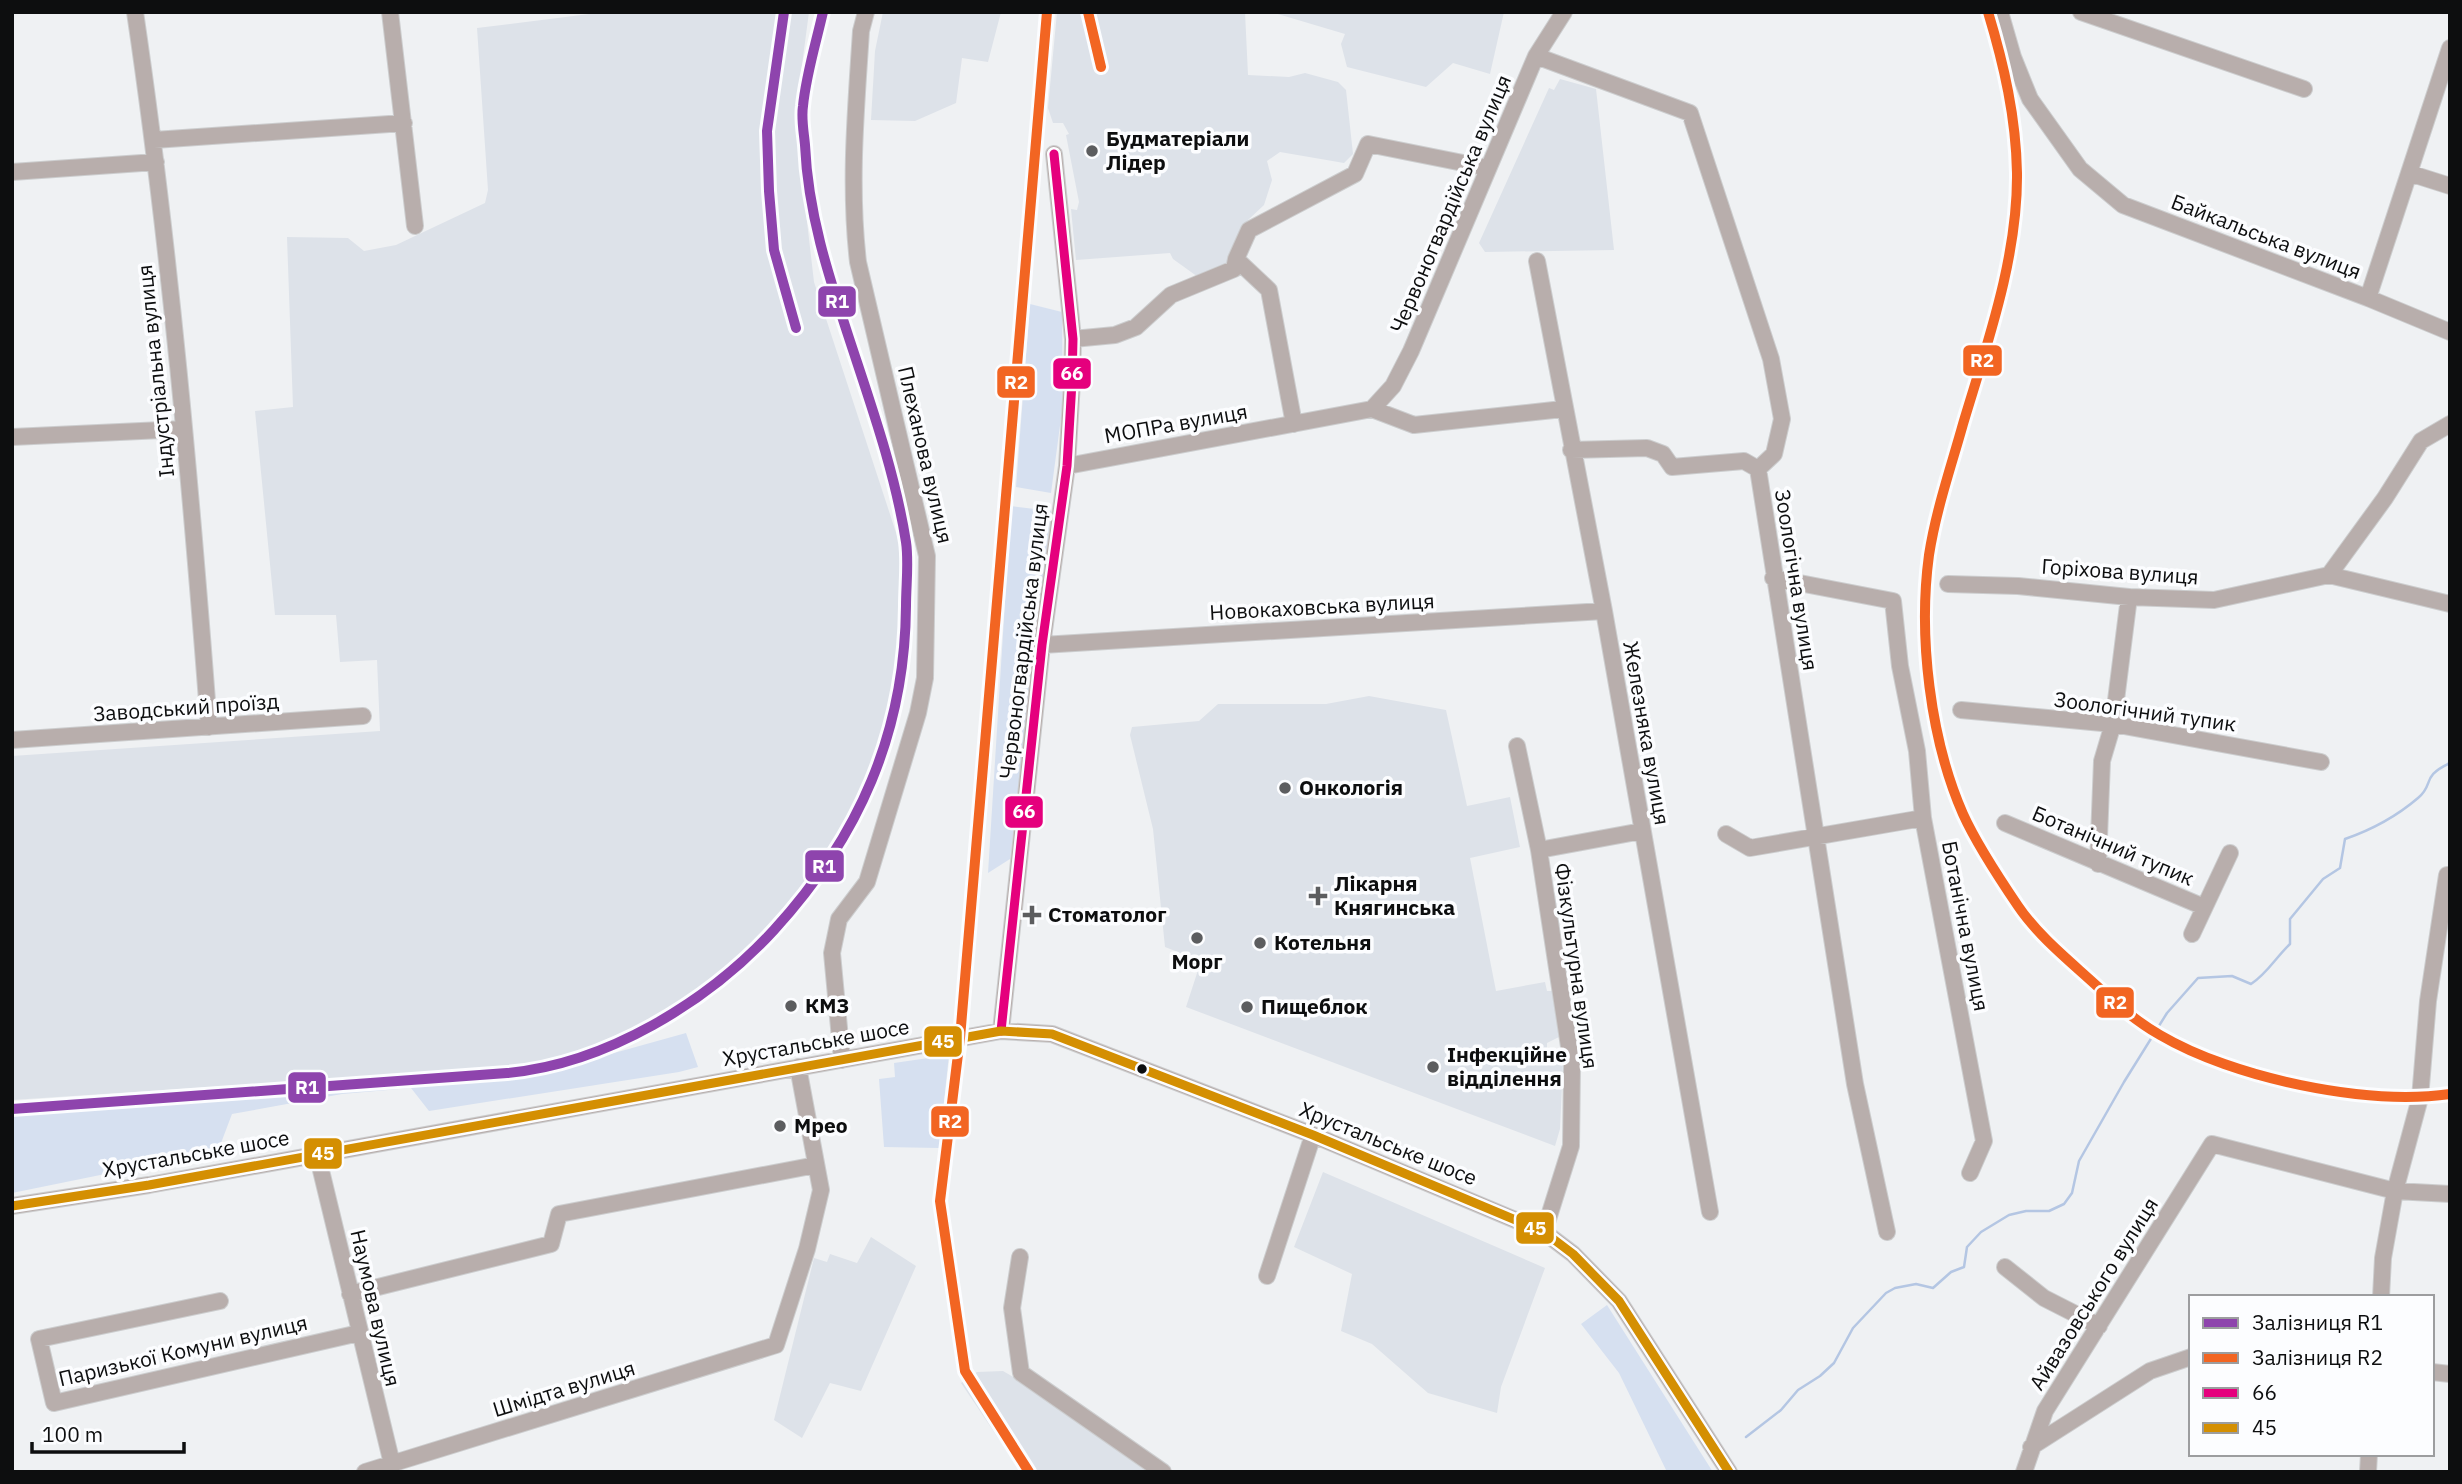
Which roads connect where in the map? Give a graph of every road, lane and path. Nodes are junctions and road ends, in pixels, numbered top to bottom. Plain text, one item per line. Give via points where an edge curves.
1 (135, 12) edge
2 (390, 12) edge
3 (866, 12) edge
4 (1564, 12) edge
5 (2000, 12) edge
6 (2081, 12) edge
7 (2450, 48) edge
8 (1536, 55) junction
9 (2447, 69) edge
10 (2304, 89) dead end
11 (404, 123) junction
12 (154, 140) junction
13 (1054, 154) dead end
14 (156, 162) junction
15 (1488, 168) junction
16 (12, 172) edge
17 (2409, 173) junction
18 (2450, 186) edge
19 (415, 226) dead end
20 (1236, 259) junction
21 (1537, 261) dead end
22 (2368, 298) junction
23 (2450, 332) edge
24 (1073, 339) junction
25 (1372, 409) junction
26 (1563, 409) junction
27 (1294, 424) junction
28 (2450, 424) edge
29 (184, 429) junction
30 (12, 437) edge
31 (1571, 450) junction
32 (1067, 466) junction
33 (1758, 469) junction
34 (2329, 575) junction
35 (1773, 578) junction
36 (1948, 584) dead end
37 (2129, 597) junction
38 (2450, 604) edge
39 (1604, 611) junction
40 (1042, 645) junction
41 (1961, 710) dead end
42 (363, 716) dead end
43 (2113, 724) junction
44 (209, 727) junction
45 (12, 740) edge
46 (1517, 747) dead end
47 (2321, 762) dead end
48 (1923, 818) junction
49 (2005, 823) dead end
50 (1642, 831) junction
51 (1726, 834) dead end
52 (1816, 837) junction
53 (1539, 850) junction
54 (2230, 853) dead end
55 (2098, 864) junction
56 (2447, 875) dead end
57 (2204, 907) junction
58 (2192, 934) dead end
59 (1001, 1031) junction
60 (842, 1060) junction
61 (798, 1068) junction
62 (1313, 1135) junction
63 (317, 1154) junction
64 (816, 1165) junction
65 (1970, 1172) dead end
66 (2395, 1191) junction
67 (2450, 1194) edge
68 (12, 1206) edge
69 (1710, 1212) dead end
70 (1544, 1231) junction
71 (1887, 1232) dead end
72 (1020, 1257) dead end
73 (2005, 1267) dead end
74 (1267, 1276) dead end
75 (350, 1294) junction
76 (2381, 1295) edge
77 (220, 1301) dead end
78 (2099, 1326) junction
79 (359, 1333) junction
80 (2189, 1358) edge
81 (2031, 1447) junction
82 (393, 1468) edge
83 (365, 1472) edge
84 (1163, 1472) edge
85 (1729, 1472) edge
86 (2024, 1472) edge

1 - 12 street, Індустріальна вулиця
2 - 11 street
3 - 60 street, Плеханова вулиця via 851,173 853,222 858,262 927,556 925,678 867,882 839,919 832,953
4 - 8 street, Червоногвардійська вулиця
5 - 22 street, Байкальська вулиця via 2030,99 2080,169 2123,205
6 - 10 street
7 - 9 street, Байкальська вулиця
8 - 15 street, Червоногвардійська вулиця
8 - 33 street, Зоологічна вулиця via 1690,113 1771,359 1782,419 1774,454
9 - 17 street, Байкальська вулиця
11 - 12 street
11 - 19 street
12 - 14 street, Індустріальна вулиця
13 - 24 street, Червоногвардійська вулиця
14 - 16 street
14 - 29 street, Індустріальна вулиця
15 - 20 street via 1368,144 1355,174 1250,230
15 - 25 street, Червоногвардійська вулиця via 1412,351 1393,386
17 - 18 street
17 - 22 street, Байкальська вулиця
20 - 24 street via 1234,270 1171,295 1136,327 1115,335
20 - 27 street via 1269,290
21 - 26 street, Железняка вулиця
22 - 23 street
24 - 32 street, Червоногвардійська вулиця
25 - 26 street via 1414,425
25 - 27 street, МОПРа вулиця
26 - 31 street, Железняка вулиця
27 - 32 street, МОПРа вулиця
28 - 34 street via 2421,441
29 - 30 street
29 - 44 street, Індустріальна вулиця
31 - 33 street via 1647,448 1663,454 1672,467 1744,461
31 - 39 street, Железняка вулиця
32 - 40 street, Червоногвардійська вулиця
33 - 35 street, Зоологічна вулиця
34 - 37 street, Горіхова вулиця via 2214,600
34 - 38 street, Горіхова вулиця
35 - 48 street, Ботанічна вулиця via 1893,601
35 - 52 street, Зоологічна вулиця
36 - 37 street, Горіхова вулиця
37 - 43 street
39 - 40 street, Новокаховська вулиця
39 - 50 street, Железняка вулиця
40 - 59 street, Червоногвардійська вулиця
41 - 43 street, Зоологічний тупик
42 - 44 street, Заводський проїзд
43 - 47 street, Зоологічний тупик
43 - 55 street via 2102,761
44 - 45 street, Заводський проїзд
46 - 53 street, Фізкультурна вулиця
48 - 52 street
48 - 65 street, Ботанічна вулиця via 1984,1141
49 - 55 street, Ботанічний тупик
50 - 53 street
50 - 69 street, Железняка вулиця
51 - 52 street via 1750,848
52 - 71 street, Зоологічна вулиця via 1855,1084
53 - 70 street, Фізкультурна вулиця via 1572,1066 1571,1146
54 - 57 street
55 - 57 street, Ботанічний тупик
56 - 66 street via 2428,1001 2420,1098
57 - 58 street
59 - 60 street, Хрустальське шосе
59 - 62 street, Хрустальське шосе via 1052,1034
60 - 61 street, Хрустальське шосе
61 - 63 street, Хрустальське шосе
61 - 64 street
62 - 70 street, Хрустальське шосе
62 - 74 street
63 - 68 street, Хрустальське шосе
63 - 75 street, Наумова вулиця
64 - 75 street via 559,1214 551,1244
64 - 82 street, Шмідта вулиця via 821,1190 776,1345
66 - 67 street
66 - 76 street
66 - 78 street, Айвазовського вулиця via 2212,1144
70 - 85 street, Хрустальське шосе via 1619,1301
72 - 84 street via 1012,1308 1021,1373
73 - 78 street via 2044,1298
75 - 79 street, Наумова вулиця
77 - 79 street, Паризької Комуни вулиця via 39,1339 54,1403
78 - 81 street, Айвазовського вулиця via 2045,1411
79 - 82 street, Наумова вулиця
80 - 81 street via 2150,1371
81 - 86 street, Айвазовського вулиця
82 - 83 street, Шмідта вулиця

